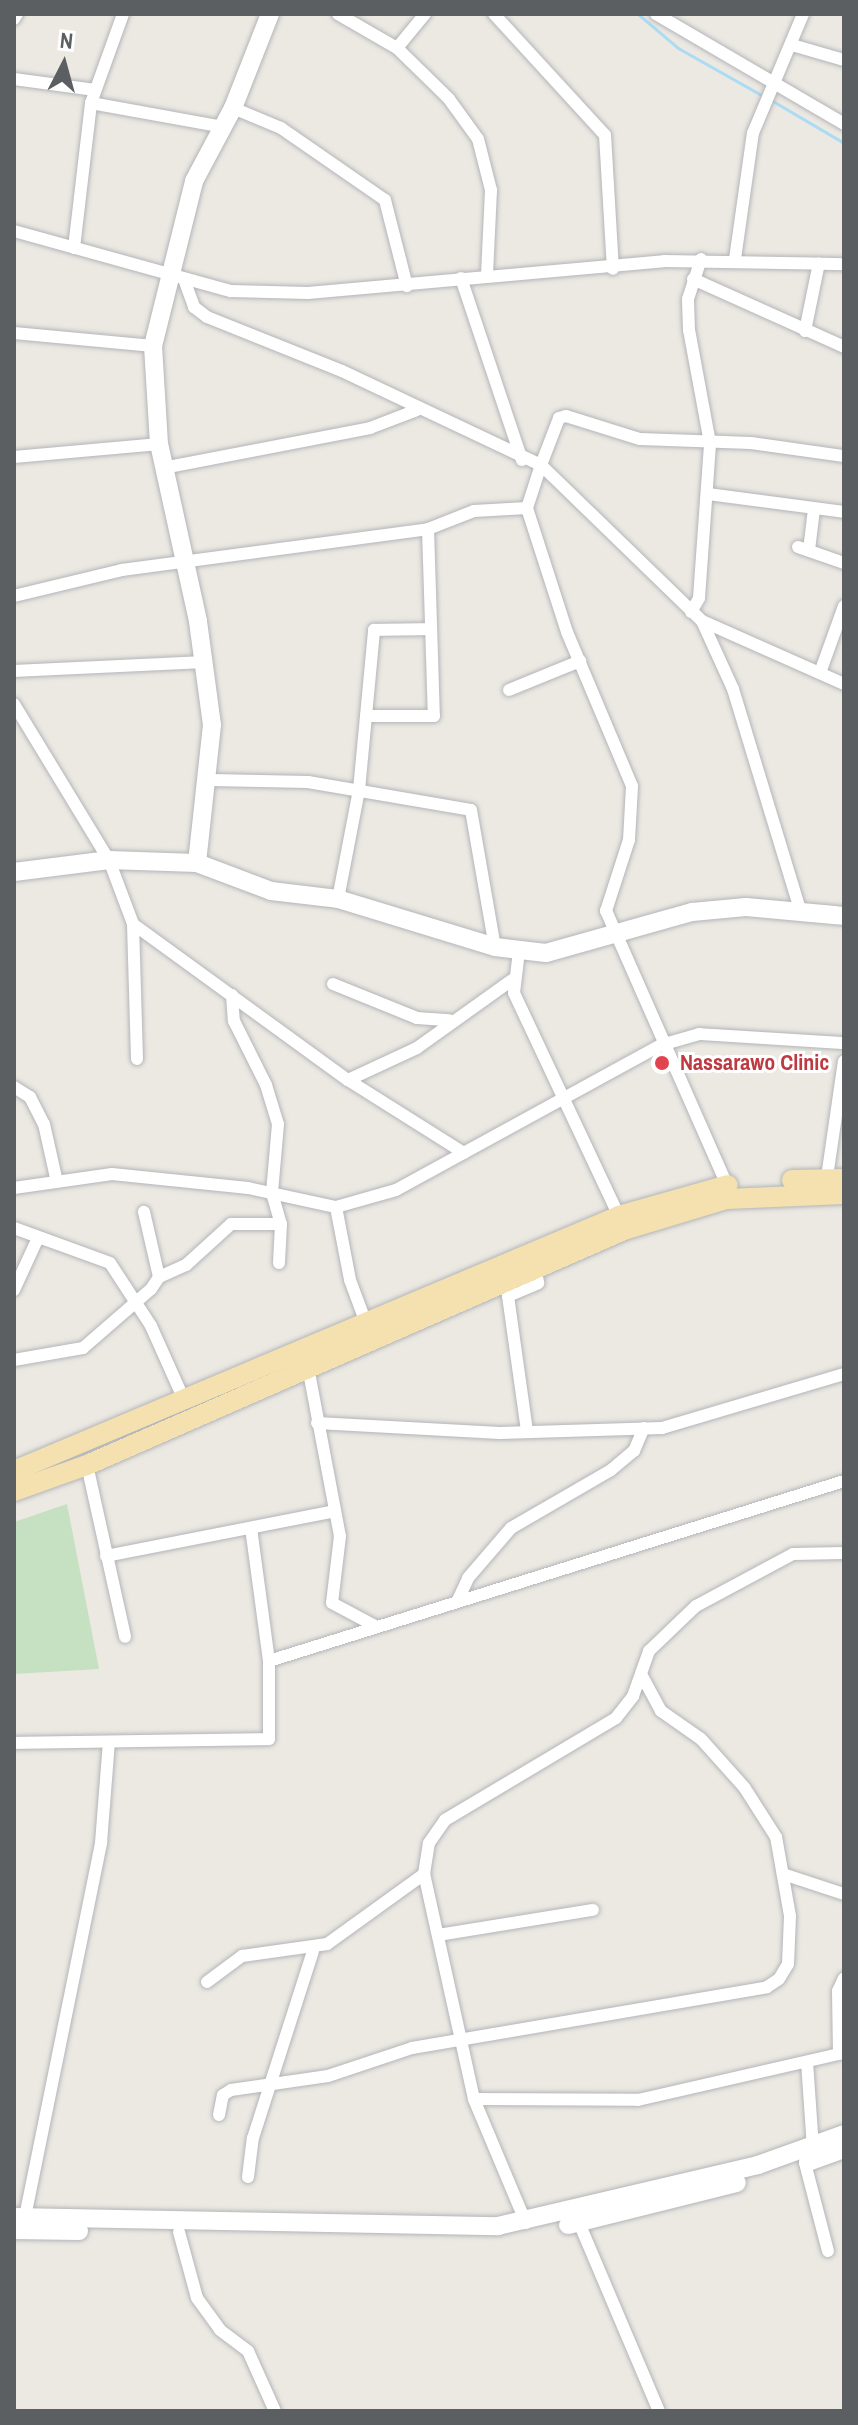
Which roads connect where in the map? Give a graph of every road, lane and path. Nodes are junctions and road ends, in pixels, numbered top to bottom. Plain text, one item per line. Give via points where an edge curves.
1 (17, 14) edge
2 (123, 14) edge
3 (270, 14) edge
4 (338, 14) edge
5 (425, 14) edge
6 (494, 14) edge
7 (656, 14) edge
8 (803, 14) edge
9 (14, 19) edge
10 (792, 45) junction
11 (397, 48) junction
12 (844, 60) edge
13 (14, 79) edge
14 (774, 87) junction
15 (95, 90) junction
16 (91, 103) junction
17 (233, 108) junction
18 (844, 124) edge
19 (223, 127) junction
20 (14, 231) edge
21 (74, 248) junction
22 (701, 259) junction
23 (735, 259) junction
24 (819, 263) junction
25 (844, 264) edge
26 (613, 269) junction
27 (487, 274) junction
28 (166, 278) junction
29 (461, 278) junction
30 (693, 279) junction
31 (185, 282) junction
32 (407, 286) junction
33 (805, 331) junction
34 (14, 333) edge
35 (153, 346) junction
36 (844, 347) edge
37 (417, 410) junction
38 (710, 443) junction
39 (159, 444) junction
40 (844, 456) edge
41 (14, 457) edge
42 (522, 460) junction
43 (541, 465) junction
44 (163, 468) junction
45 (708, 494) junction
46 (527, 508) junction
47 (814, 509) junction
48 (844, 512) edge
49 (428, 529) junction
50 (186, 560) junction
51 (844, 563) edge
52 (14, 596) edge
53 (844, 606) edge
54 (697, 617) junction
55 (431, 629) junction
56 (580, 661) junction
57 (204, 662) junction
58 (821, 670) junction
59 (14, 671) edge
60 (844, 684) edge
61 (509, 690) dead end
62 (14, 704) edge
63 (366, 716) junction
64 (211, 780) junction
65 (359, 790) junction
66 (109, 860) junction
67 (197, 863) junction
68 (14, 872) edge
69 (338, 899) junction
70 (800, 909) junction
71 (844, 916) edge
72 (133, 924) junction
73 (615, 935) junction
74 (495, 947) junction
75 (519, 951) junction
76 (512, 980) junction
77 (333, 984) dead end
78 (232, 995) junction
79 (449, 1020) junction
80 (844, 1043) edge
81 (661, 1045) junction
82 (137, 1059) dead end
83 (844, 1061) edge
84 (348, 1080) junction
85 (14, 1087) edge
86 (567, 1097) junction
87 (464, 1153) junction
88 (57, 1182) junction
89 (727, 1185) junction
90 (835, 1186) edge
91 (14, 1188) edge
92 (272, 1193) junction
93 (336, 1207) junction
94 (144, 1212) dead end
95 (619, 1216) junction
96 (281, 1224) junction
97 (14, 1228) edge
98 (37, 1240) junction
99 (279, 1263) dead end
100 (536, 1268) junction
101 (159, 1277) junction
102 (14, 1290) edge
103 (133, 1303) junction
104 (366, 1323) junction
105 (14, 1360) edge
106 (308, 1367) junction
107 (844, 1374) edge
108 (185, 1402) junction
109 (317, 1423) junction
110 (644, 1428) junction
111 (527, 1431) junction
112 (87, 1465) junction
113 (14, 1471) edge
114 (844, 1481) edge
115 (14, 1491) edge
116 (335, 1511) junction
117 (251, 1528) junction
118 (844, 1553) edge
119 (106, 1556) junction
120 (457, 1602) junction
121 (377, 1627) junction
122 (125, 1637) dead end
123 (269, 1661) junction
124 (641, 1674) junction
125 (109, 1742) junction
126 (14, 1743) edge
127 (424, 1874) junction
128 (783, 1874) junction
129 (844, 1894) edge
130 (593, 1910) dead end
131 (438, 1935) junction
132 (313, 1951) junction
133 (844, 1978) edge
134 (207, 1982) dead end
135 (462, 2038) junction
136 (807, 2062) junction
137 (269, 2085) junction
138 (474, 2099) junction
139 (219, 2115) dead end
140 (844, 2134) edge
141 (844, 2149) edge
142 (809, 2156) junction
143 (248, 2177) dead end
144 (577, 2217) junction
145 (18, 2221) edge
146 (526, 2223) junction
147 (179, 2232) junction
148 (828, 2251) dead end
149 (275, 2411) edge
150 (659, 2411) edge

1 - 9 street
2 - 15 street
3 - 17 main road
4 - 11 street
5 - 11 street
6 - 26 street via 605,135
7 - 14 street
8 - 10 street
10 - 12 street
10 - 14 street
11 - 27 street via 449,99 478,139 491,190
13 - 15 street
14 - 18 street
14 - 23 street via 753,133
15 - 16 street
16 - 19 street
16 - 21 street
17 - 19 main road
17 - 32 street via 281,128 385,200
19 - 28 main road via 194,181
20 - 21 street
21 - 28 street
22 - 23 street
22 - 26 street
22 - 30 street
23 - 24 street
24 - 25 street
24 - 33 street
26 - 27 street
27 - 29 street
28 - 31 street
28 - 35 main road
29 - 32 street
29 - 42 street
30 - 33 street via 764,306
30 - 38 street via 689,330
31 - 32 street via 308,293
31 - 37 street via 194,307 207,317 342,371
33 - 36 street
34 - 35 street
35 - 39 main road
37 - 42 street
37 - 44 street via 370,428
38 - 40 street
38 - 43 street via 640,439 562,416
38 - 45 street
39 - 41 street
39 - 44 main road
42 - 43 street
43 - 46 street
43 - 54 street
44 - 50 main road
45 - 47 street
45 - 54 street
46 - 49 street via 474,511
46 - 56 street
47 - 48 street
47 - 51 street via 804,548
49 - 50 street
49 - 55 street
50 - 52 street
50 - 57 main road
53 - 58 street
54 - 58 street
54 - 70 street via 733,689
55 - 63 street via 374,630
55 - 63 street via 434,716
56 - 61 street
56 - 73 street via 632,786 629,840 606,911
57 - 59 street via 172,659
57 - 64 main road
58 - 60 street
62 - 66 street
63 - 65 street
64 - 65 street
64 - 67 main road
65 - 69 street
65 - 74 street via 471,810
66 - 67 main road
66 - 68 main road
66 - 72 street
67 - 69 main road via 271,891
69 - 74 main road
70 - 71 main road
70 - 73 main road via 692,912
72 - 78 street
72 - 82 street
73 - 75 main road via 546,953
73 - 81 street
74 - 75 main road
75 - 76 street
76 - 79 street
76 - 86 street
77 - 79 street via 404,1014
78 - 84 street
78 - 92 street via 234,1021 278,1124
79 - 84 street via 417,1048
80 - 81 street via 699,1034
81 - 86 street
81 - 89 street
83 - 90 street
84 - 87 street
85 - 88 street via 30,1097 44,1124
86 - 87 street
86 - 95 street
87 - 93 street via 396,1190
88 - 91 street
88 - 92 street via 112,1174
89 - 90 main road
89 - 95 main road
90 - 100 main road via 697,1206
92 - 93 street
92 - 96 street
93 - 104 street via 350,1280
94 - 101 street
95 - 104 main road
96 - 99 street
96 - 101 street via 231,1224 186,1265
97 - 98 street
98 - 102 street
98 - 103 street via 110,1263
100 - 106 main road
100 - 111 street via 538,1283 508,1296
101 - 103 street
103 - 105 street via 83,1348
103 - 108 street via 166,1355
104 - 108 main road
106 - 109 street
106 - 112 main road
107 - 110 street via 683,1424
108 - 113 main road
109 - 111 street
109 - 116 street
110 - 111 street
110 - 120 street via 634,1451 611,1470 511,1528 468,1578
112 - 115 main road
112 - 119 street
114 - 120 street
116 - 117 street
116 - 121 street via 341,1552 332,1603
117 - 119 street
117 - 123 street
118 - 124 street via 793,1554 754,1572 665,1629
119 - 122 street
120 - 121 street
121 - 123 street
123 - 125 street via 269,1739
124 - 127 street via 616,1718 445,1820 429,1843
124 - 128 street via 661,1711 701,1739 744,1787 776,1837
125 - 126 street
125 - 145 street via 101,1843
127 - 131 street
127 - 132 street via 406,1892
128 - 129 street
128 - 135 street via 788,1964 767,1987
130 - 131 street
131 - 135 street
132 - 134 street via 242,1956
132 - 137 street
133 - 136 street via 838,1991 842,2053
135 - 137 street via 328,2076
135 - 138 street
136 - 138 street via 638,2100
136 - 142 street
137 - 139 street via 231,2090 223,2095
137 - 143 street
138 - 146 street
140 - 142 main road
141 - 142 main road
142 - 144 main road
142 - 148 street
144 - 146 main road
144 - 147 main road via 462,2238
144 - 150 street
145 - 146 main road
145 - 147 main road
147 - 149 street via 197,2298 220,2330 248,2351

